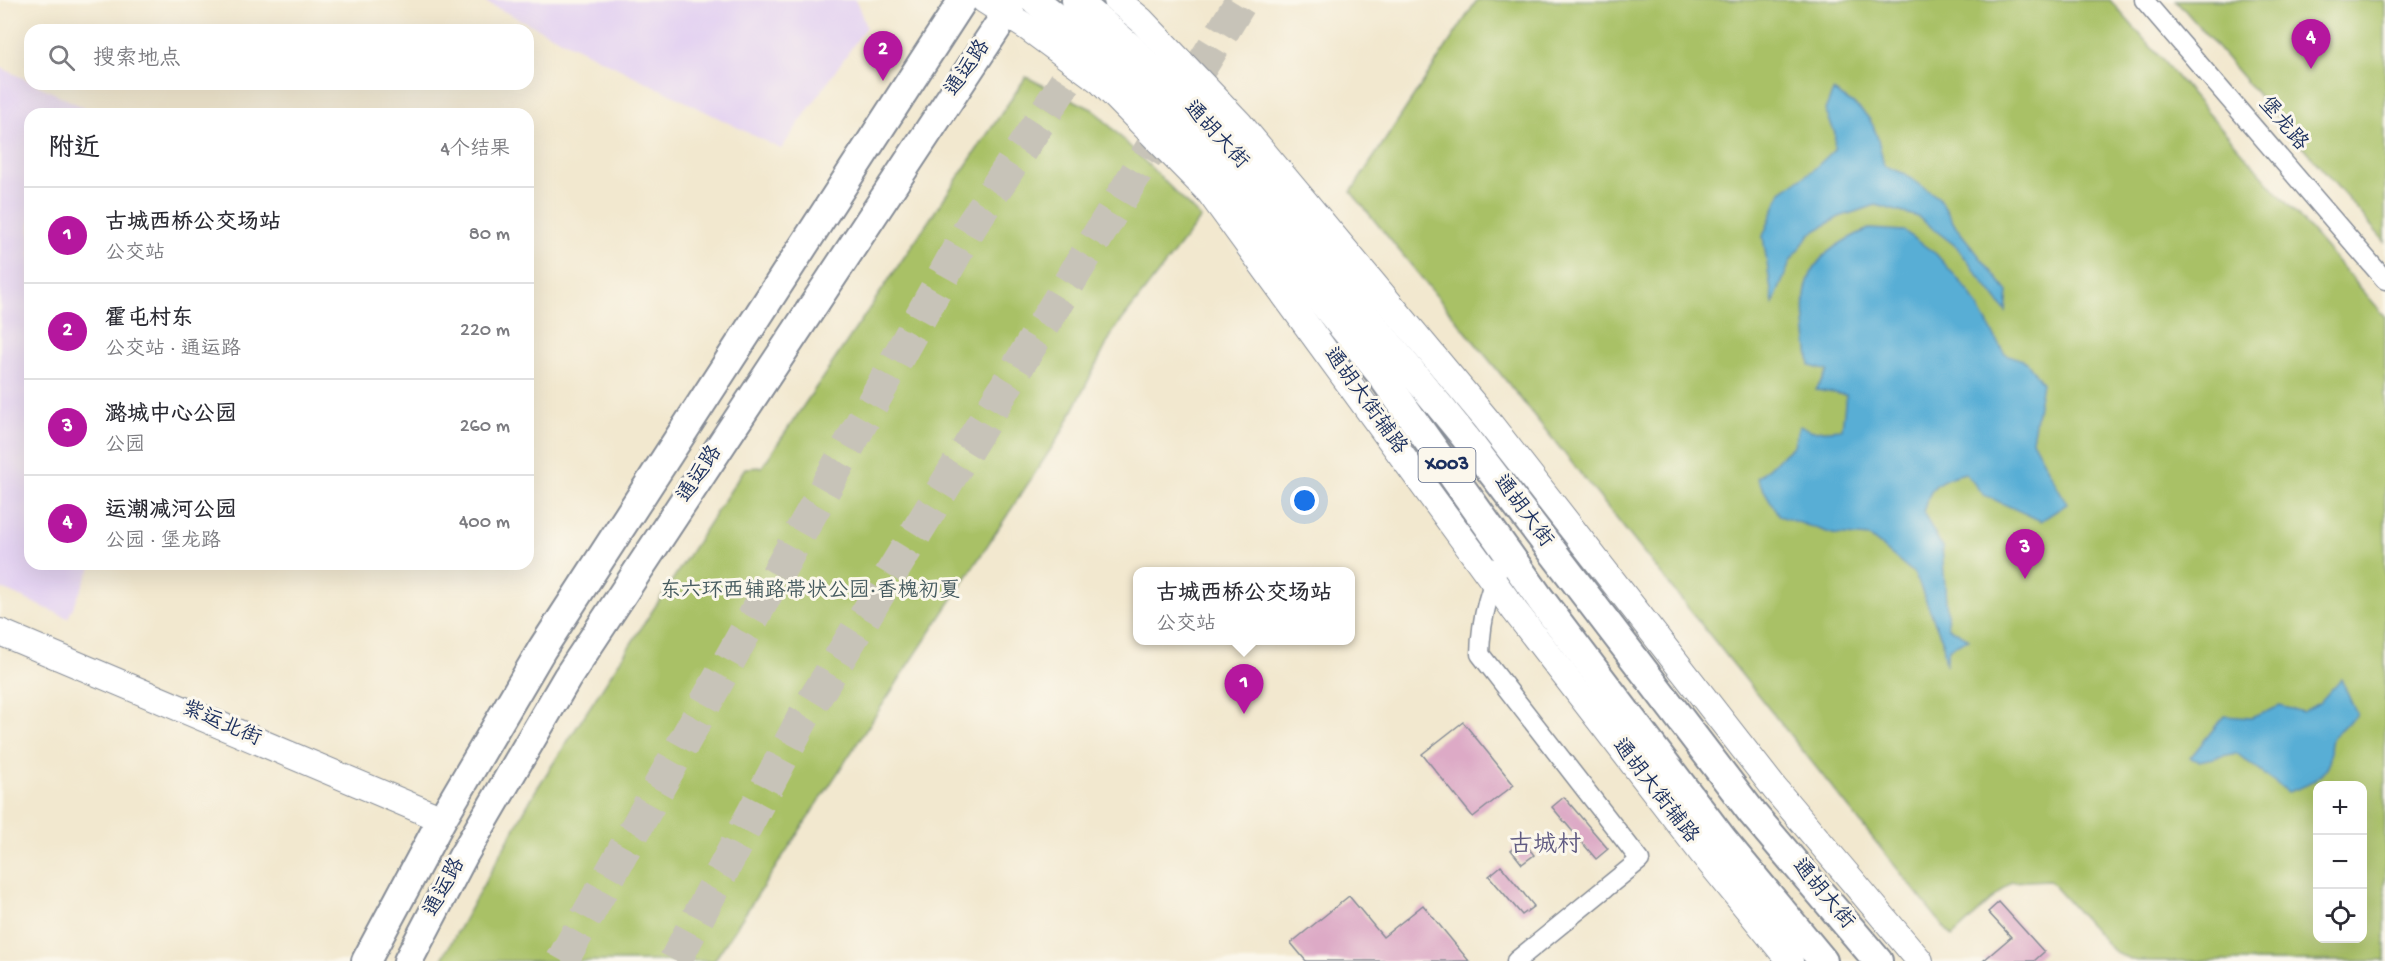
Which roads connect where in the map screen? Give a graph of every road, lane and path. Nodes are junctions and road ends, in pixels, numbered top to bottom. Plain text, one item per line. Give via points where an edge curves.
1 (963, 0) edge
2 (1035, 0) edge
3 (1076, 0) edge
4 (1117, 0) edge
5 (2144, 0) edge
6 (1001, 5) edge
7 (2385, 280) edge
8 (1507, 551) junction
9 (1492, 580) junction
10 (0, 632) edge
11 (442, 819) junction
12 (366, 961) edge
13 (408, 961) edge
14 (1515, 961) edge
15 (1790, 961) edge
16 (1823, 961) edge
17 (1878, 961) edge
18 (1920, 961) edge

1 - 11 main road, 通运路 via 542,649
2 - 8 main road, 通胡大街 / X003 via 1119,68 1216,171 1379,372
3 - 17 main road, 通胡大街 / X003 via 1130,47 1231,151 1465,437 1753,814
4 - 18 street via 1240,124 1487,420 1775,789
5 - 7 street, 堡龙路
6 - 9 street, 通胡大街辅路 via 1100,81 1210,193
6 - 13 main road, 通运路 via 567,678 463,856
8 - 9 street
8 - 16 main road, 通胡大街 / X003 via 1723,840
9 - 14 street via 1481,620 1480,654 1640,860
9 - 15 street, 通胡大街辅路
10 - 11 street, 紫运北街
11 - 12 main road, 通运路

